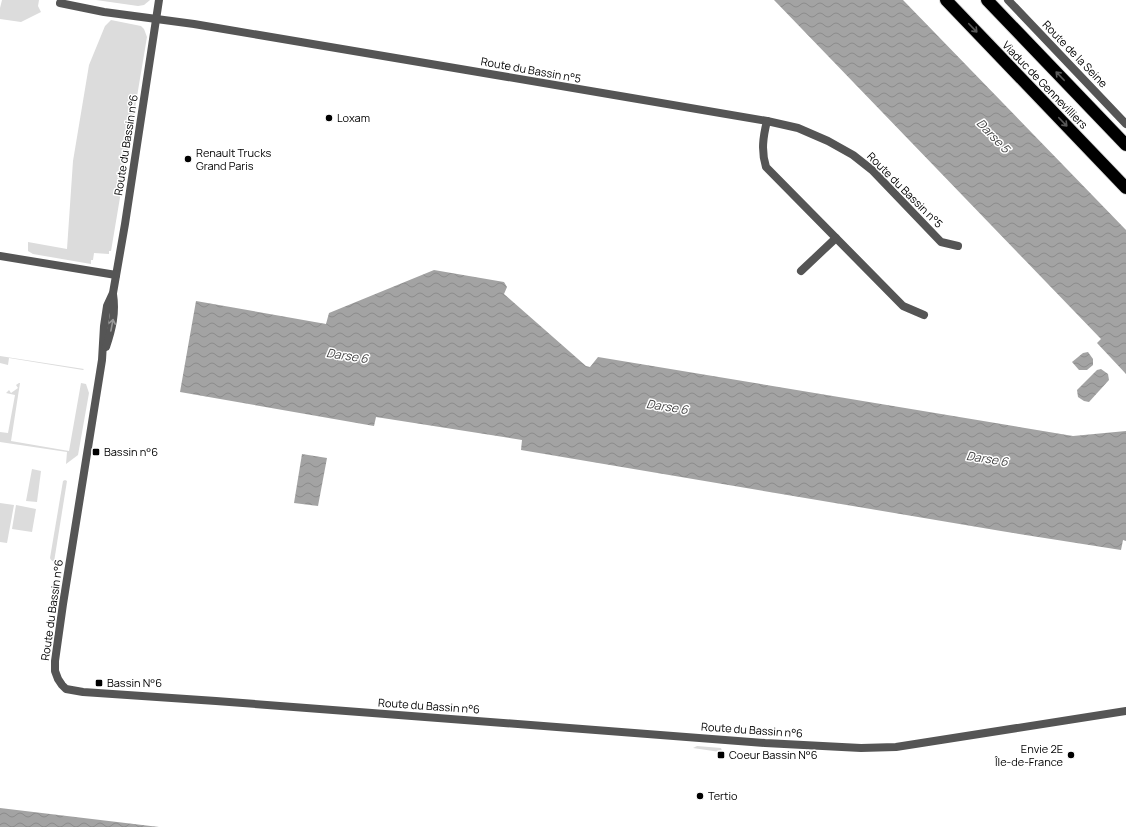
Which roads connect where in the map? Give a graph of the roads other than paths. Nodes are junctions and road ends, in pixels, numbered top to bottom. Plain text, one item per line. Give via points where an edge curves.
1 (159, 0) edge
2 (946, 0) edge
3 (987, 0) edge
4 (1008, 0) edge
5 (60, 3) dead end
6 (156, 19) junction
7 (767, 121) junction
8 (1126, 124) edge
9 (1126, 145) edge
10 (1126, 188) edge
11 (836, 238) junction
12 (958, 246) dead end
13 (0, 256) edge
14 (801, 271) dead end
15 (116, 275) junction
16 (924, 315) dead end
17 (1126, 711) edge

1 - 6 street, Route du Bassin n°6
2 -> 10 highway, Viaduc de Gennevilliers
9 -> 3 highway, Viaduc de Gennevilliers
4 - 8 street, Route de la Seine
5 - 6 street, Route du Bassin n°5
6 - 7 street, Route du Bassin n°5
6 - 15 street, Route du Bassin n°6
7 - 11 street via 762,145 766,167
7 - 12 street, Route du Bassin n°5 via 798,128 853,155 872,170 941,242
11 - 14 street
11 - 16 street via 903,306
13 - 15 street
15 - 17 street, Route du Bassin n°6 via 113,293 107,306 103,357 55,661 58,679 66,689 765,743 867,748 911,745

